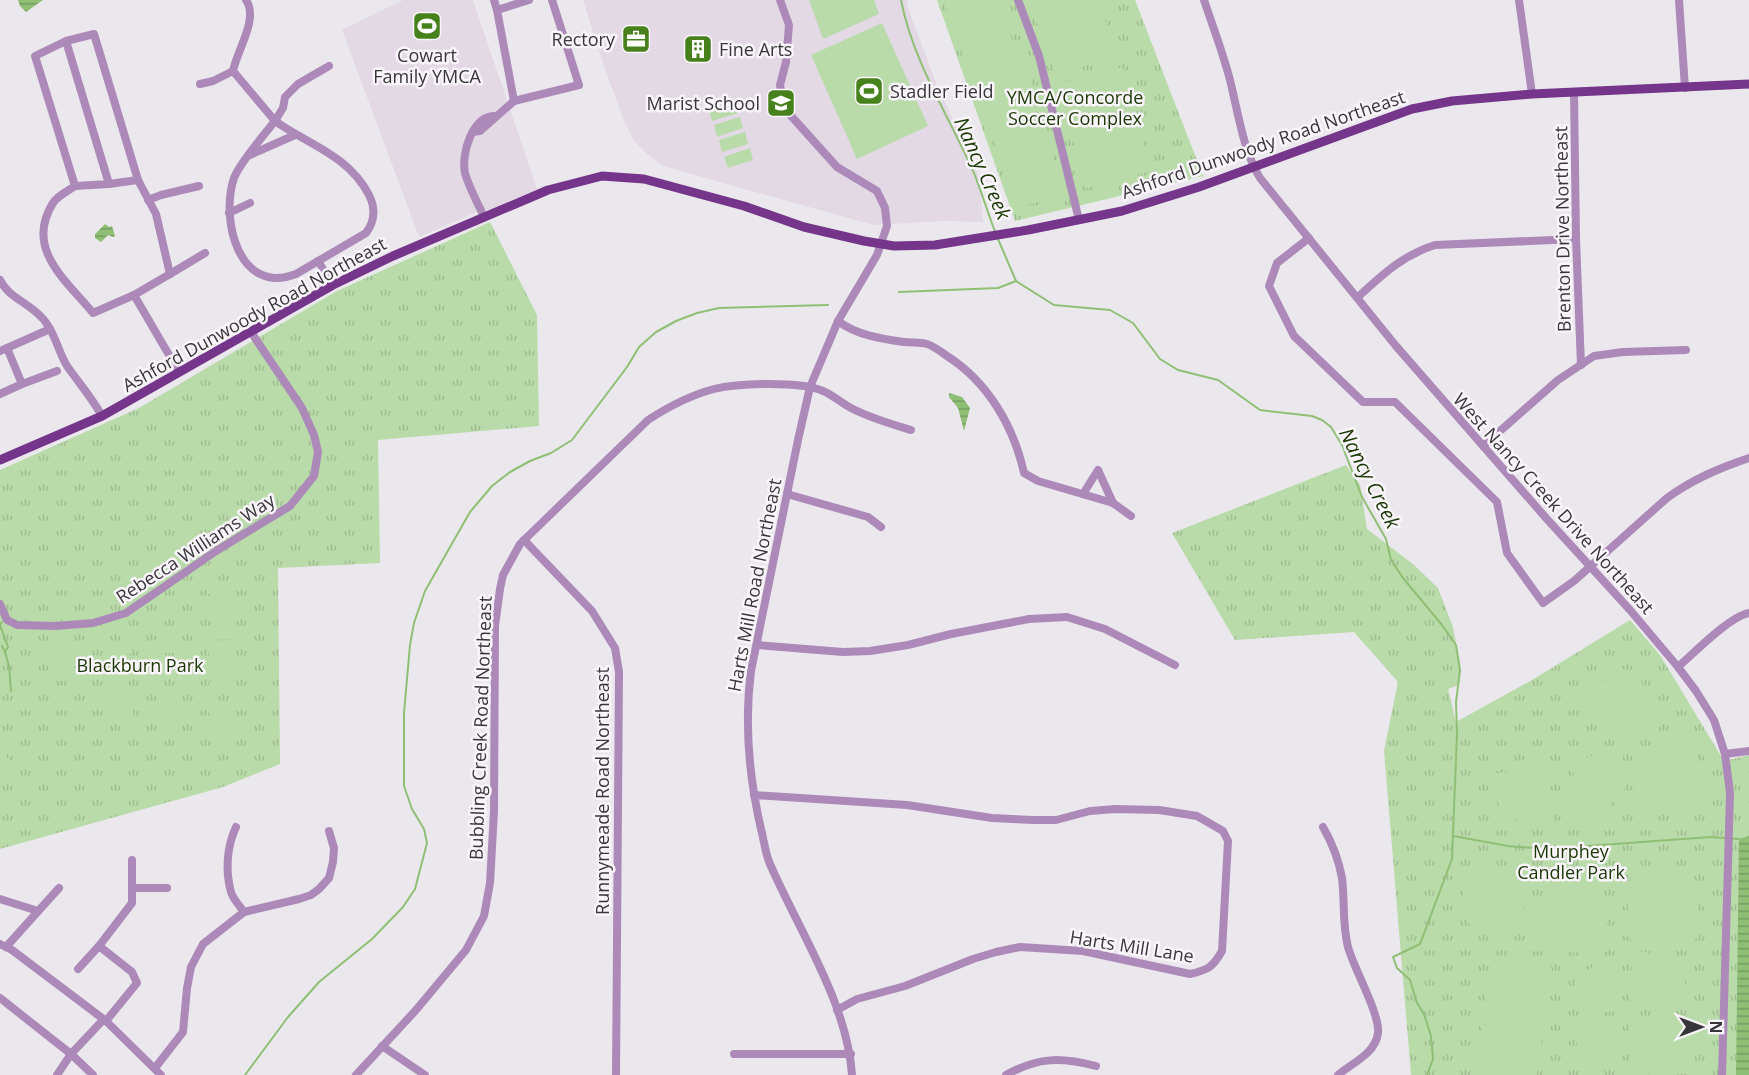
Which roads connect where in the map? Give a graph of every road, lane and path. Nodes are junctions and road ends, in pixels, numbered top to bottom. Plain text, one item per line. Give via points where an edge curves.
1 (494, 0) edge
2 (530, 0) edge
3 (552, 0) edge
4 (780, 0) edge
5 (1018, 0) edge
6 (1204, 0) edge
7 (1519, 0) edge
8 (1679, 0) edge
9 (249, 1) edge
10 (497, 10) junction
11 (66, 41) junction
12 (329, 66) dead end
13 (233, 71) junction
14 (200, 84) dead end
15 (1749, 84) edge
16 (1685, 88) junction
17 (1575, 92) junction
18 (1532, 94) junction
19 (514, 101) junction
20 (275, 121) junction
21 (295, 135) junction
22 (249, 155) junction
23 (1253, 167) junction
24 (138, 180) junction
25 (109, 184) junction
26 (75, 186) junction
27 (199, 186) dead end
28 (148, 200) junction
29 (250, 203) dead end
30 (229, 213) junction
31 (484, 217) junction
32 (1079, 220) junction
33 (1309, 238) junction
34 (1576, 238) junction
35 (882, 245) junction
36 (205, 253) dead end
37 (318, 261) junction
38 (171, 274) junction
39 (0, 279) edge
40 (333, 285) junction
41 (2, 292) edge
42 (134, 295) junction
43 (1358, 297) junction
44 (838, 321) junction
45 (50, 329) junction
46 (251, 332) junction
47 (3, 349) edge
48 (1686, 350) dead end
49 (1581, 365) junction
50 (57, 371) dead end
51 (179, 372) junction
52 (22, 384) junction
53 (810, 387) junction
54 (0, 394) edge
55 (102, 416) junction
56 (911, 430) dead end
57 (1483, 446) junction
58 (1749, 458) edge
59 (0, 460) edge
60 (787, 494) junction
61 (1083, 494) junction
62 (1113, 503) junction
63 (1131, 516) dead end
64 (881, 527) dead end
65 (524, 540) junction
66 (1591, 566) junction
67 (0, 604) edge
68 (1749, 613) edge
69 (757, 645) junction
70 (1175, 666) dead end
71 (1678, 667) junction
72 (1749, 751) edge
73 (1725, 754) junction
74 (754, 795) junction
75 (236, 827) dead end
76 (1323, 827) dead end
77 (329, 831) dead end
78 (132, 860) dead end
79 (59, 888) dead end
80 (132, 888) junction
81 (167, 888) dead end
82 (0, 899) edge
83 (38, 911) junction
84 (244, 912) junction
85 (3, 945) edge
86 (99, 946) junction
87 (78, 969) dead end
88 (1, 1001) edge
89 (837, 1010) junction
90 (104, 1021) junction
91 (382, 1046) junction
92 (72, 1054) junction
93 (734, 1054) dead end
94 (851, 1054) junction
95 (1096, 1066) dead end
96 (154, 1068) junction
97 (57, 1075) edge
98 (93, 1075) edge
99 (161, 1075) edge
100 (356, 1075) edge
101 (425, 1075) edge
102 (616, 1075) edge
103 (852, 1075) edge
104 (1006, 1075) edge
105 (1338, 1075) edge
106 (1722, 1075) edge

1 - 10 street
2 - 10 street
3 - 19 street via 579,85
4 - 35 street via 789,25 780,85 784,108 837,167 877,191 885,208 887,226
5 - 32 street via 1039,56
6 - 23 street, West Nancy Creek Drive Northeast
7 - 18 street
8 - 16 street
9 - 13 street via 251,16
10 - 19 street
11 - 24 street via 94,34
11 - 25 street
11 - 26 street via 35,56
12 - 20 street via 298,84 285,97
13 - 14 street
13 - 20 street
15 - 16 main road, Ashford Dunwoody Road Northeast
16 - 17 main road, Ashford Dunwoody Road Northeast
17 - 18 main road, Ashford Dunwoody Road Northeast
17 - 34 street, Brenton Drive Northeast
18 - 23 main road, Ashford Dunwoody Road Northeast via 1412,109
19 - 31 street via 475,126 464,157 465,173
20 - 21 street
20 - 22 street
21 - 22 street
21 - 37 street via 341,160 357,175 373,204 372,225 366,233
22 - 30 street via 234,177
23 - 32 main road, Ashford Dunwoody Road Northeast via 1122,211
23 - 33 street, West Nancy Creek Drive Northeast
24 - 25 street
24 - 28 street
25 - 26 street
26 - 42 street via 53,202 42,229 50,261 93,313
27 - 28 street
28 - 38 street via 156,214
29 - 30 street
30 - 37 street via 232,235 257,274 270,279 284,278
31 - 35 main road, Ashford Dunwoody Road Northeast via 548,190 602,176 644,178 804,227
31 - 40 main road, Ashford Dunwoody Road Northeast
32 - 35 main road, Ashford Dunwoody Road Northeast via 967,240
33 - 43 street, West Nancy Creek Drive Northeast
33 - 66 street via 1277,263 1269,286 1294,336 1363,402 1395,402 1497,502 1507,553 1543,603
34 - 43 street via 1435,246 1402,259
34 - 49 street, Brenton Drive Northeast
35 - 44 street, Harts Mill Road Northeast
36 - 38 street
37 - 40 street
38 - 42 street
39 - 41 street
40 - 46 main road, Ashford Dunwoody Road Northeast
41 - 45 street via 33,308
42 - 51 street
43 - 57 street, West Nancy Creek Drive Northeast
44 - 53 street, Harts Mill Road Northeast
44 - 61 street via 883,339 928,345 954,361 983,387 1004,418 1020,453 1024,473
45 - 47 street
45 - 55 street via 66,365
46 - 51 main road, Ashford Dunwoody Road Northeast
46 - 67 street, Rebecca Williams Way via 302,408 318,452 314,476 290,506 111,619 56,626 17,625 7,620
47 - 52 street
48 - 49 street via 1594,356
49 - 57 street via 1558,380
50 - 52 street
51 - 55 main road, Ashford Dunwoody Road Northeast
52 - 54 street
53 - 56 street, Bubbling Creek Road Northeast via 861,412
53 - 60 street, Harts Mill Road Northeast
53 - 65 street, Bubbling Creek Road Northeast via 773,384 716,388 666,408 648,420
55 - 59 main road, Ashford Dunwoody Road Northeast
57 - 66 street, West Nancy Creek Drive Northeast
58 - 66 street via 1700,476 1667,498
60 - 64 street via 868,517
60 - 69 street, Harts Mill Road Northeast
61 - 62 street
61 - 62 street via 1098,470
62 - 63 street
65 - 91 street, Bubbling Creek Road Northeast via 503,575 495,626 494,812 484,916 466,950
65 - 102 street, Runnymeade Road Northeast via 592,611 615,648 619,672
66 - 71 street, West Nancy Creek Drive Northeast
68 - 71 street via 1728,624
69 - 70 street via 870,651 1029,619 1066,617 1105,629
69 - 74 street, Harts Mill Road Northeast via 747,709
71 - 73 street, West Nancy Creek Drive Northeast via 1707,707
72 - 73 street
73 - 106 street, West Nancy Creek Drive Northeast via 1730,793
74 - 89 street, Harts Mill Road Northeast via 769,862
74 - 89 street, Harts Mill Lane via 907,805 1033,820 1056,820 1115,809 1160,810 1197,816 1223,831 1228,841 1222,951 1214,964 1203,971 1190,974 1083,951 1020,947 996,951 905,986 857,999
75 - 84 street via 230,839 228,880
76 - 105 street via 1342,878 1348,946 1377,1017 1378,1033 1373,1046
77 - 84 street via 333,862 329,878 319,889 299,899
78 - 80 street
79 - 83 street
80 - 81 street
80 - 86 street via 132,903
82 - 83 street
83 - 85 street
84 - 96 street via 195,955 183,1032
85 - 90 street
86 - 87 street
86 - 90 street via 132,972 137,983
88 - 92 street
89 - 94 street, Harts Mill Road Northeast
90 - 92 street
90 - 96 street
91 - 100 street, Bubbling Creek Road Northeast
91 - 101 street
92 - 97 street
92 - 98 street
93 - 94 street
94 - 103 street, Harts Mill Road Northeast
95 - 104 street via 1053,1059
96 - 99 street

